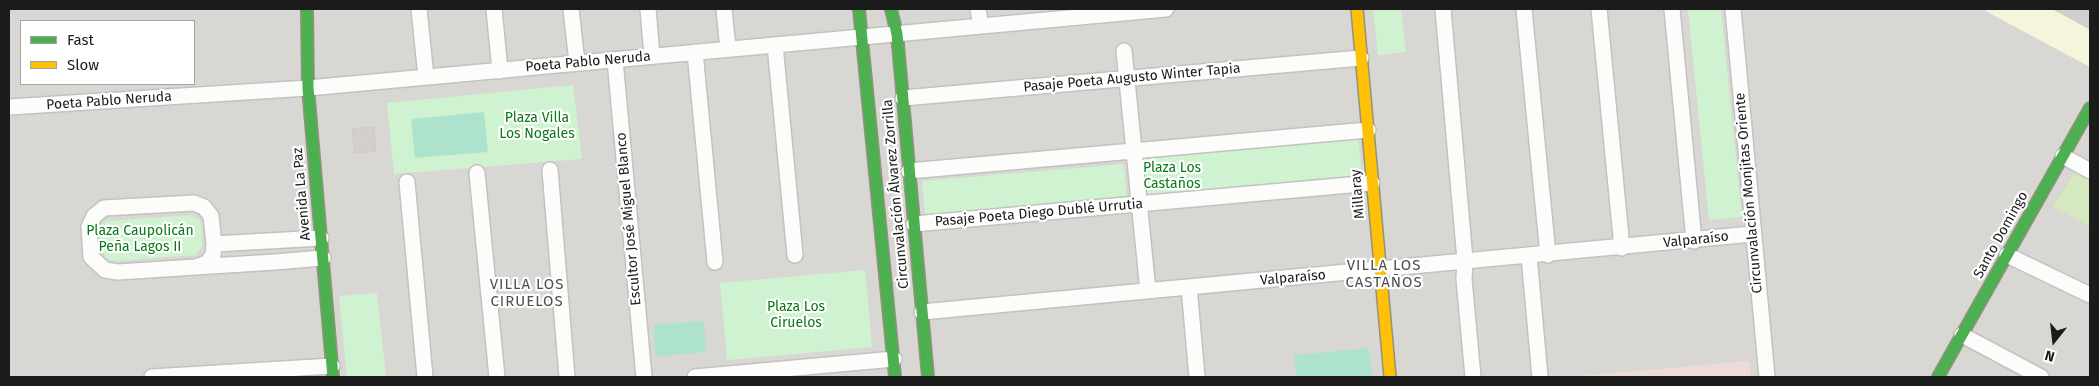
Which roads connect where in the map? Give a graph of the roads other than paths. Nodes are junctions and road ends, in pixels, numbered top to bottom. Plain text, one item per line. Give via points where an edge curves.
1 (307, 9) edge
2 (419, 9) edge
3 (494, 9) edge
4 (571, 9) edge
5 (648, 9) edge
6 (724, 9) edge
7 (859, 9) edge
8 (892, 9) edge
9 (978, 9) edge
10 (1166, 9) edge
11 (1356, 9) edge
12 (1443, 9) edge
13 (1524, 9) edge
14 (1599, 9) edge
15 (1672, 9) edge
16 (1733, 9) edge
17 (1033, 15) edge
18 (981, 26) junction
19 (897, 34) junction
20 (863, 37) junction
21 (776, 45) junction
22 (728, 49) junction
23 (1124, 51) dead end
24 (696, 52) junction
25 (652, 56) junction
26 (1361, 58) junction
27 (615, 60) junction
28 (577, 63) junction
29 (500, 71) junction
30 (426, 78) junction
31 (1127, 78) junction
32 (308, 88) junction
33 (903, 98) junction
34 (9, 107) edge
35 (2090, 108) edge
36 (1368, 130) junction
37 (1134, 151) junction
38 (2063, 156) junction
39 (550, 170) dead end
40 (910, 171) junction
41 (2090, 171) edge
42 (478, 173) dead end
43 (406, 182) dead end
44 (1372, 183) junction
45 (1139, 204) junction
46 (914, 224) junction
47 (1752, 234) junction
48 (321, 238) junction
49 (1694, 241) junction
50 (214, 244) junction
51 (1622, 248) junction
52 (1548, 254) junction
53 (795, 255) dead end
54 (1529, 256) junction
55 (2007, 256) junction
56 (323, 258) junction
57 (1465, 260) junction
58 (715, 262) dead end
59 (195, 267) junction
60 (1380, 270) junction
61 (1189, 287) junction
62 (1148, 291) junction
63 (2090, 295) edge
64 (922, 312) junction
65 (1962, 335) junction
66 (894, 359) junction
67 (333, 372) edge
68 (2037, 376) edge
69 (152, 377) edge
70 (425, 377) edge
71 (497, 377) edge
72 (567, 377) edge
73 (644, 377) edge
74 (695, 377) edge
75 (895, 377) edge
76 (928, 377) edge
77 (1198, 377) edge
78 (1390, 377) edge
79 (1473, 377) edge
80 (1540, 377) edge
81 (1767, 377) edge
82 (1938, 377) edge

1 - 32 street, Avenida La Paz
2 - 30 street
3 - 29 street
4 - 28 street
5 - 25 street
6 - 22 street
7 - 20 street, Circunvalación Álvarez Zorrilla
8 - 19 street, Circunvalación Álvarez Zorrilla
9 - 18 street
10 - 17 street, Poeta Pablo Neruda
11 - 26 street, Millaray
12 - 57 street
13 - 52 street
14 - 51 street
15 - 49 street
16 - 47 street, Circunvalación Monjitas Oriente
17 - 18 street, Poeta Pablo Neruda
18 - 19 street, Poeta Pablo Neruda
19 - 20 street, Poeta Pablo Neruda
19 - 33 street, Circunvalación Álvarez Zorrilla
20 - 21 street, Poeta Pablo Neruda
20 - 66 street, Circunvalación Álvarez Zorrilla
21 - 22 street, Poeta Pablo Neruda
21 - 53 street
22 - 24 street, Poeta Pablo Neruda
23 - 31 street
24 - 25 street, Poeta Pablo Neruda
24 - 58 street
25 - 27 street, Poeta Pablo Neruda
26 - 31 street, Pasaje Poeta Augusto Winter Tapia
26 - 36 street, Millaray
27 - 28 street, Poeta Pablo Neruda
27 - 73 street, Escultor José Miguel Blanco
28 - 29 street, Poeta Pablo Neruda
29 - 30 street, Poeta Pablo Neruda
30 - 32 street, Poeta Pablo Neruda
31 - 33 street, Pasaje Poeta Augusto Winter Tapia
31 - 37 street
32 - 34 street, Poeta Pablo Neruda
32 - 48 street, Avenida La Paz
33 - 40 street, Circunvalación Álvarez Zorrilla
35 - 38 street, Santo Domingo
36 - 37 street
36 - 44 street, Millaray
37 - 40 street
37 - 45 street
38 - 41 street
38 - 55 street, Santo Domingo
39 - 72 street
40 - 46 street, Circunvalación Álvarez Zorrilla
42 - 71 street
43 - 70 street
44 - 45 street, Pasaje Poeta Diego Dublé Urrutia
44 - 60 street, Millaray
45 - 46 street, Pasaje Poeta Diego Dublé Urrutia
45 - 62 street
46 - 64 street, Circunvalación Álvarez Zorrilla
47 - 49 street, Valparaíso
47 - 81 street, Circunvalación Monjitas Oriente
48 - 50 street
48 - 56 street, Avenida La Paz
49 - 51 street, Valparaíso
50 - 59 street via 213,255 207,263
50 - 59 street via 211,216 194,203 104,208 94,216 89,227 90,257 106,270
51 - 52 street, Valparaíso
52 - 54 street, Valparaíso
54 - 57 street, Valparaíso
54 - 80 street
55 - 63 street
55 - 65 street, Santo Domingo
56 - 59 street
56 - 67 street, Avenida La Paz
57 - 60 street, Valparaíso
57 - 79 street
60 - 61 street, Valparaíso
60 - 78 street, Millaray
61 - 62 street, Valparaíso
61 - 77 street
62 - 64 street, Valparaíso
64 - 76 street, Circunvalación Álvarez Zorrilla
65 - 68 street
65 - 82 street, Santo Domingo
66 - 74 street
66 - 75 street, Circunvalación Álvarez Zorrilla
67 - 69 street

